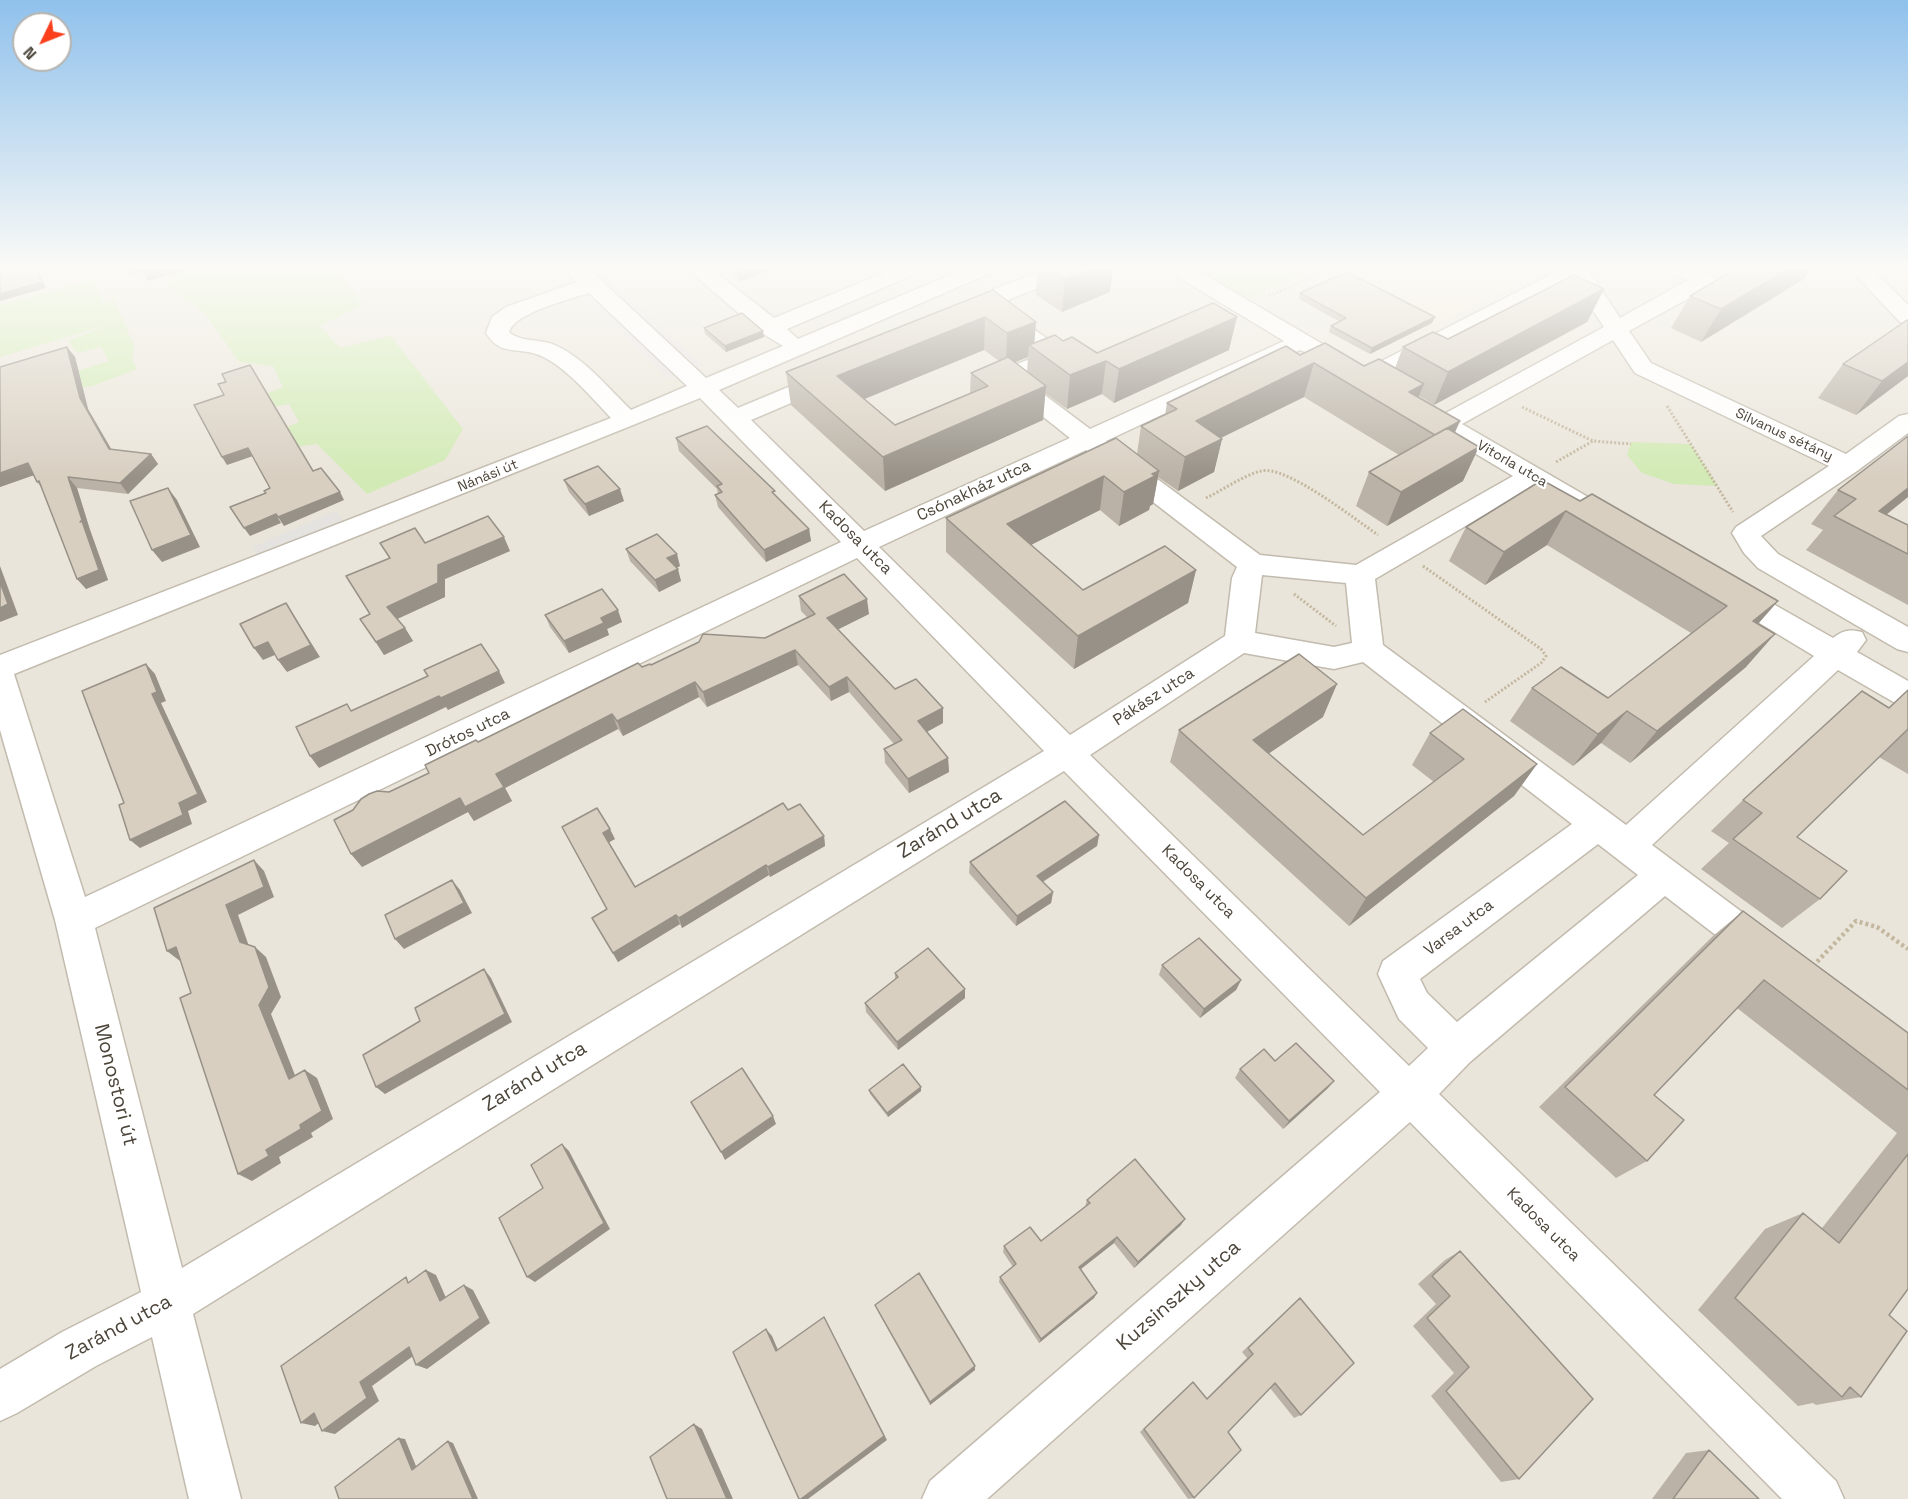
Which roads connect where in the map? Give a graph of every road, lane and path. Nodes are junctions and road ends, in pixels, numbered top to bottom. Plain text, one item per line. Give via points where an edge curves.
1 (501, 338) edge
2 (649, 338) edge
3 (783, 338) edge
4 (824, 338) edge
5 (1036, 338) edge
6 (1297, 338) edge
7 (1422, 338) edge
8 (1598, 338) edge
9 (1623, 338) edge
10 (1302, 341) junction
11 (798, 349) junction
12 (853, 368) edge
13 (1643, 368) junction
14 (1350, 370) junction
15 (702, 389) junction
16 (1497, 394) junction
17 (735, 418) junction
18 (628, 420) junction
19 (1908, 421) edge
20 (1444, 424) junction
21 (1087, 438) junction
22 (1593, 441) junction
23 (1631, 444) dead end
24 (1848, 465) junction
25 (1532, 476) junction
26 (1602, 517) edge
27 (1746, 533) junction
28 (861, 545) junction
29 (1253, 564) junction
30 (1360, 575) junction
31 (1704, 577) edge
32 (1872, 621) junction
33 (1239, 641) junction
34 (1908, 641) edge
35 (1368, 650) junction
36 (1835, 654) junction
37 (2, 686) edge
38 (1908, 696) edge
39 (1067, 753) junction
40 (1612, 835) junction
41 (1665, 874) junction
42 (74, 920) junction
43 (1908, 949) edge
44 (1802, 978) joint
45 (1456, 1048) junction
46 (1411, 1093) junction
47 (168, 1303) junction
48 (0, 1396) edge
49 (215, 1499) edge
50 (948, 1499) edge
51 (1818, 1499) edge

1 - 18 street via 557,355
2 - 15 street, Kadosa utca
3 - 11 street
4 - 11 street, Nánási út
5 - 21 street, Nánási út via 1057,356 1005,377
6 - 10 street, Vitorla utca
7 - 14 street
8 - 16 street
9 - 13 street
10 - 14 street, Vitorla utca
10 - 21 street, Csónakház utca
11 - 15 street, Nánási út
12 - 17 street
13 - 24 street, Silvanus sétány
13 - 27 path
14 - 20 street, Vitorla utca
15 - 17 street, Kadosa utca
15 - 18 street, Nánási út
16 - 20 street
16 - 22 path
17 - 28 street, Kadosa utca
18 - 37 street, Nánási út
19 - 24 street
20 - 25 street, Vitorla utca
21 - 28 street, Csónakház utca
21 - 29 street
22 - 23 path
22 - 25 path
24 - 27 street, Silvanus sétány
25 - 26 street, Vitorla utca
25 - 30 street
27 - 32 street via 1768,561
28 - 39 street, Kadosa utca
28 - 42 street, Drótos utca
29 - 30 street
29 - 33 street via 1246,578
29 - 35 path
30 - 35 street
31 - 36 street
32 - 34 street
32 - 36 street, Varsa utca
33 - 35 street via 1334,658
33 - 39 street, Pákász utca
35 - 40 street
36 - 38 street
36 - 40 street, Varsa utca
37 - 42 street, Monostori út
39 - 46 street, Kadosa utca
39 - 47 street, Zaránd utca
40 - 41 street
40 - 45 street, Varsa utca via 1397,974 1413,1006
41 - 44 street
41 - 45 street
42 - 47 street, Monostori út
43 - 44 path via 1877,927 1856,921
45 - 46 street
46 - 50 street, Kuzsinszky utca
46 - 51 street, Kadosa utca
47 - 48 street, Zaránd utca
47 - 49 street, Monostori út

